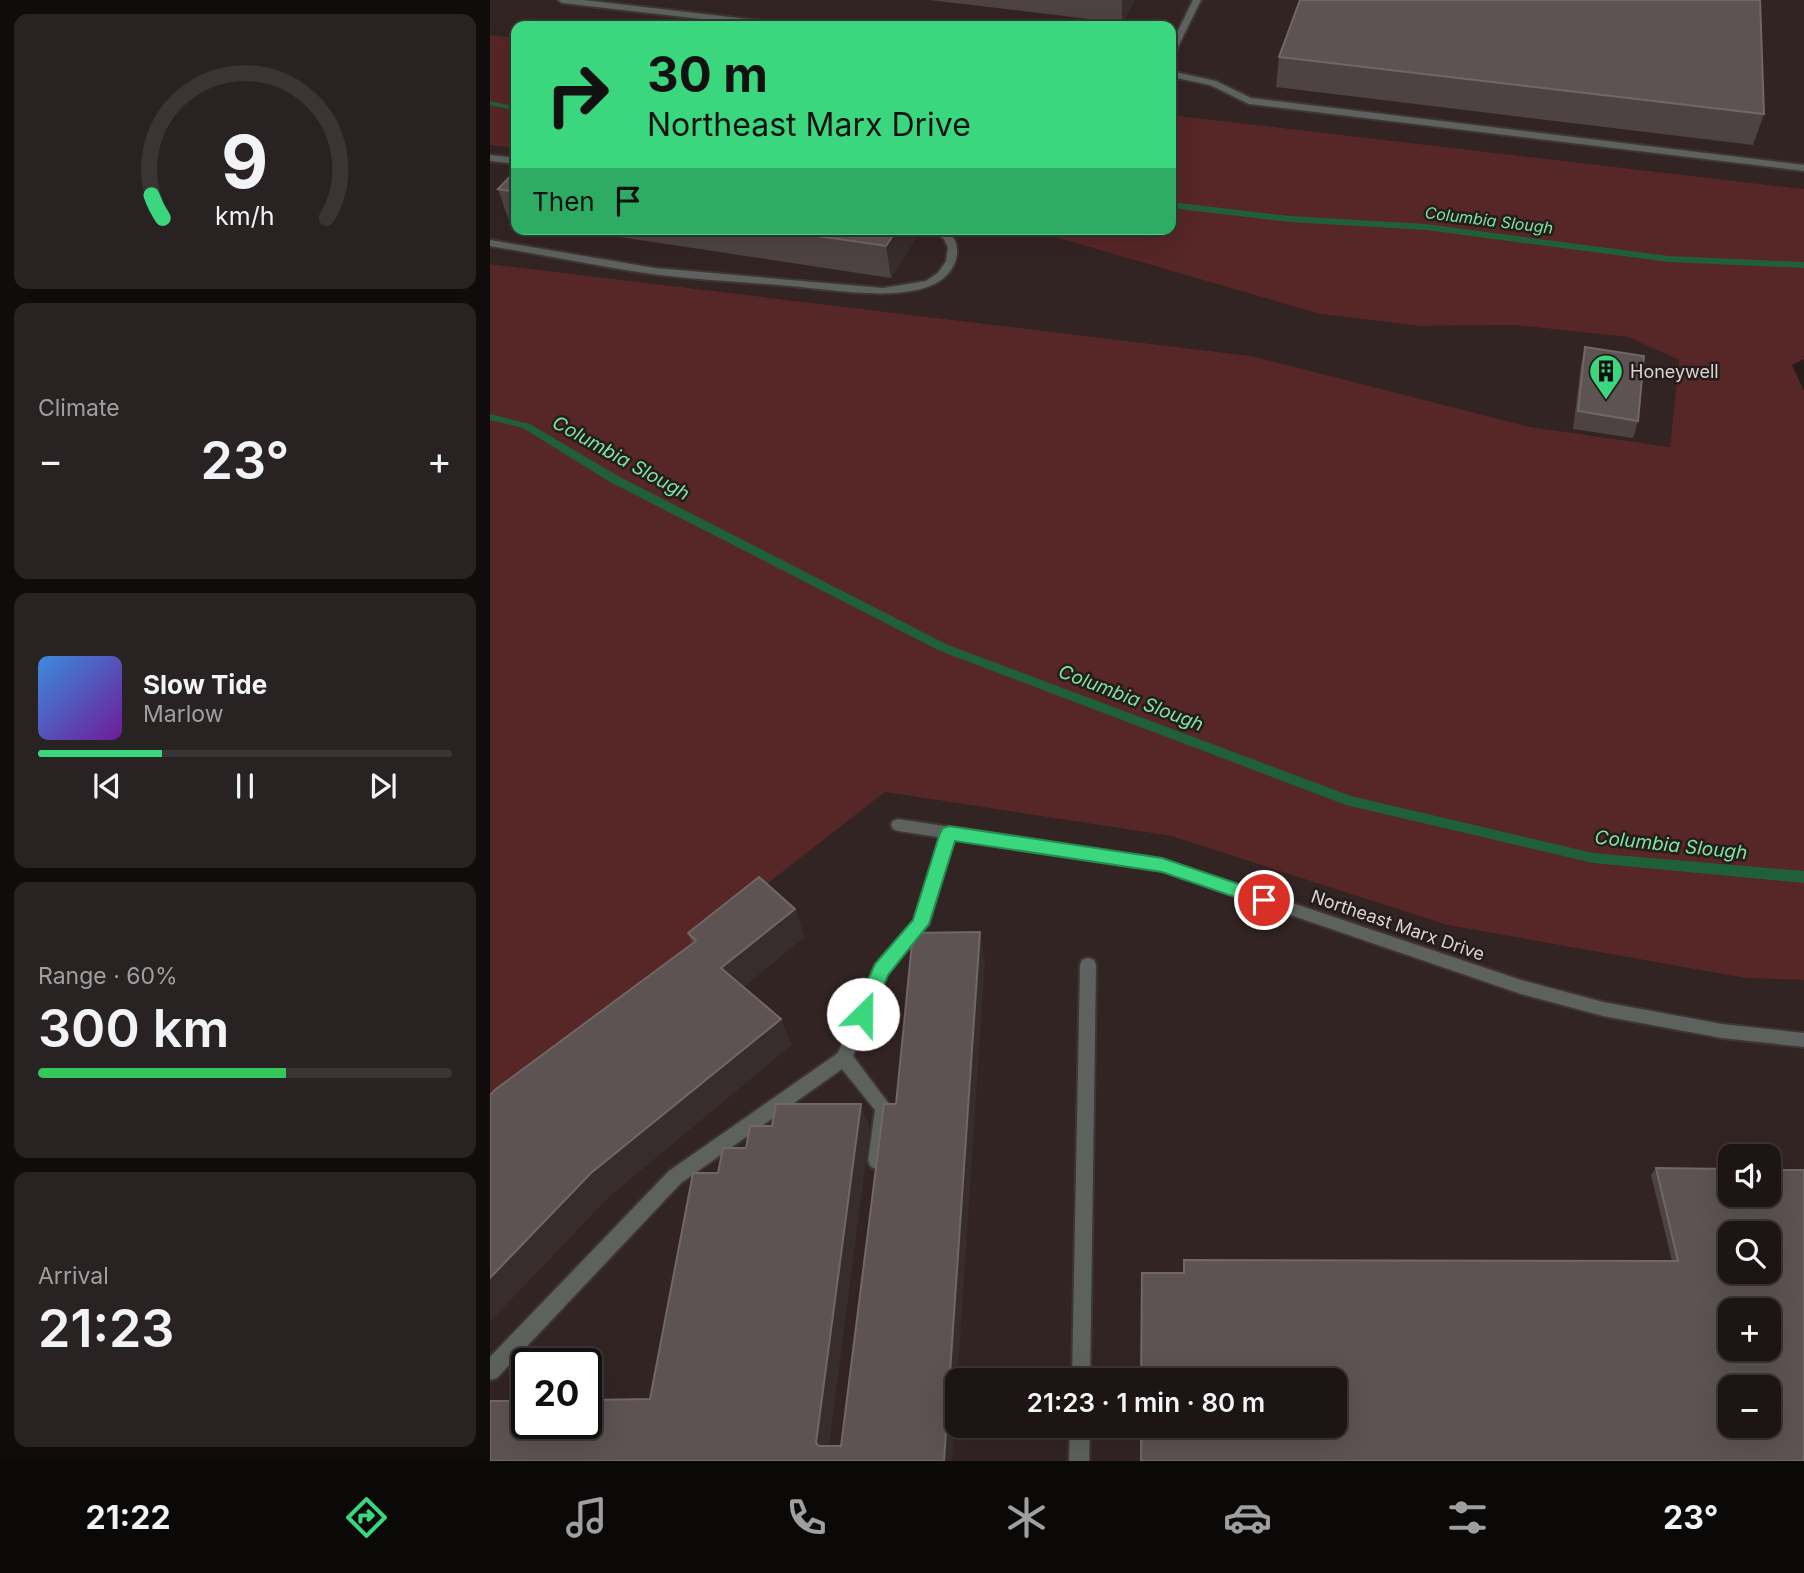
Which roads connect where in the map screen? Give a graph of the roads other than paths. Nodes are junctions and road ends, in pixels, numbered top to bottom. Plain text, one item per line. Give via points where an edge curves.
1 (562, 0) edge
2 (1197, 0) edge
3 (740, 21) edge
4 (1176, 43) edge
5 (1176, 75) edge
6 (490, 158) edge
7 (511, 160) edge
8 (1804, 168) edge
9 (945, 235) edge
10 (490, 243) edge
11 (898, 825) dead end
12 (949, 833) junction
13 (1088, 965) dead end
14 (1804, 1040) edge
15 (844, 1058) junction
16 (875, 1176) edge
17 (1081, 1368) edge
18 (490, 1371) edge
19 (1080, 1438) edge
20 (1079, 1461) edge

1 - 3 street
2 - 4 street
5 - 8 street via 1213,83 1249,100
6 - 7 street
9 - 10 street via 953,248 942,275 929,284 883,291 656,271
11 - 12 street, Northeast Marx Drive
12 - 14 street, Northeast Marx Drive via 1162,865 1603,1009 1722,1031
12 - 15 street via 921,924 881,970
13 - 17 street
15 - 16 street via 884,1108
15 - 18 street via 675,1177
19 - 20 street

